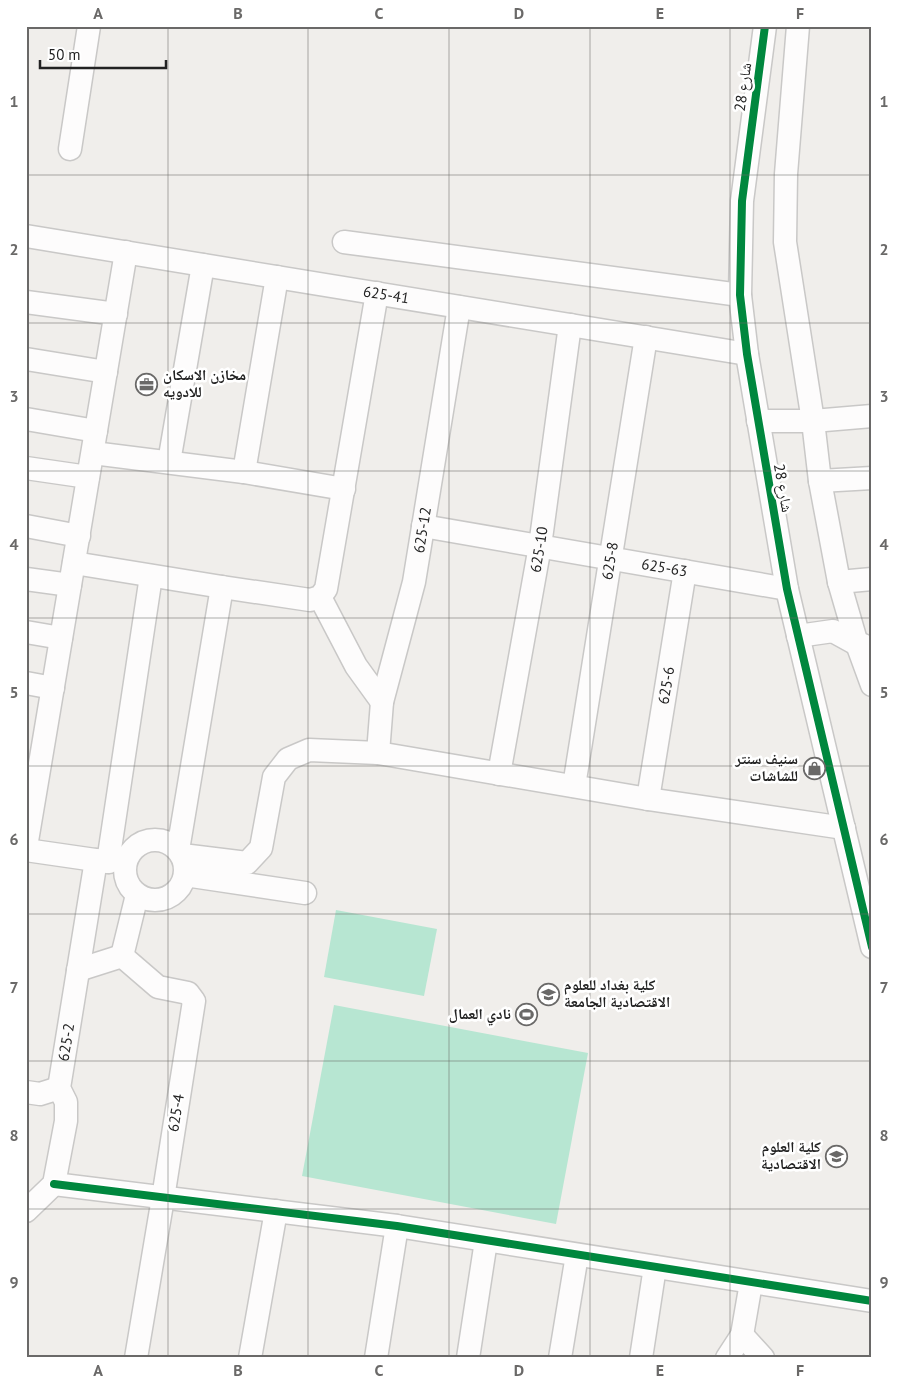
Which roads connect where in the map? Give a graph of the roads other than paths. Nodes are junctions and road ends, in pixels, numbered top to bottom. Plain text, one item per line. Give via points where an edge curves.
1 (90, 26) edge
2 (765, 26) edge
3 (798, 26) edge
4 (70, 149) dead end
5 (26, 236) edge
6 (344, 242) dead end
7 (126, 252) junction
8 (203, 265) junction
9 (277, 277) junction
10 (377, 294) junction
11 (740, 295) junction
12 (26, 302) edge
13 (459, 307) junction
14 (116, 314) junction
15 (570, 325) junction
16 (646, 337) junction
17 (747, 354) junction
18 (26, 359) edge
19 (106, 372) junction
20 (872, 416) edge
21 (26, 419) edge
22 (758, 421) junction
23 (813, 421) junction
24 (94, 442) junction
25 (168, 462) junction
26 (26, 468) edge
27 (244, 472) junction
28 (88, 477) junction
29 (872, 478) edge
30 (820, 481) junction
31 (344, 489) junction
32 (26, 526) edge
33 (423, 526) junction
34 (78, 536) junction
35 (540, 546) junction
36 (610, 558) junction
37 (74, 562) junction
38 (684, 571) junction
39 (151, 576) junction
40 (26, 579) edge
41 (872, 579) edge
42 (839, 582) junction
43 (70, 586) junction
44 (222, 587) junction
45 (787, 589) junction
46 (320, 597) junction
47 (26, 632) edge
48 (798, 636) junction
49 (61, 638) junction
50 (864, 644) edge
51 (26, 684) edge
52 (872, 685) edge
53 (53, 688) junction
54 (382, 702) junction
55 (35, 738) edge
56 (378, 754) junction
57 (499, 774) junction
58 (574, 786) junction
59 (648, 799) junction
60 (844, 828) junction
61 (26, 848) edge
62 (182, 860) junction
63 (110, 862) junction
64 (305, 893) dead end
65 (137, 895) junction
66 (872, 947) edge
67 (122, 956) junction
68 (78, 970) junction
69 (59, 1088) junction
70 (26, 1092) edge
71 (54, 1184) junction
72 (163, 1198) junction
73 (26, 1211) edge
74 (276, 1211) junction
75 (397, 1226) junction
76 (486, 1240) junction
77 (577, 1255) junction
78 (655, 1267) junction
79 (751, 1283) junction
80 (872, 1301) edge
81 (742, 1335) junction
82 (136, 1358) edge
83 (250, 1358) edge
84 (376, 1358) edge
85 (468, 1358) edge
86 (560, 1358) edge
87 (641, 1358) edge
88 (727, 1358) edge
89 (764, 1358) edge

1 - 4 street
2 - 11 street, شارع 28 via 742,201
3 - 23 street via 786,174 785,233
5 - 7 street, 625-41
6 - 11 street
7 - 8 street, 625-41
7 - 14 street
8 - 9 street, 625-41
8 - 25 street
9 - 10 street, 625-41
9 - 27 street
10 - 13 street, 625-41
10 - 31 street
11 - 17 street, شارع 28
12 - 14 street
13 - 15 street, 625-41
13 - 33 street, 625-12
14 - 19 street
15 - 16 street, 625-41
15 - 35 street, 625-10
16 - 17 street, 625-41
16 - 36 street, 625-8
17 - 22 street, شارع 28
18 - 19 street
19 - 24 street
20 - 23 street
21 - 24 street
22 - 23 street
22 - 45 street, شارع 28
23 - 30 street
24 - 25 street
24 - 28 street
25 - 27 street
26 - 28 street
27 - 31 street
28 - 34 street
29 - 30 street
30 - 42 street
31 - 46 street via 326,590
32 - 34 street
33 - 35 street, 625-63
33 - 54 street, 625-12 via 414,582
34 - 37 street
35 - 36 street, 625-63
35 - 57 street, 625-10
36 - 38 street, 625-63
36 - 58 street, 625-8
37 - 39 street
37 - 43 street
38 - 45 street, 625-63
38 - 59 street, 625-6
39 - 44 street
39 - 63 street, 625-2
40 - 43 street
41 - 42 street
42 - 50 street
43 - 49 street
44 - 46 street via 310,600
44 - 62 street
45 - 48 street, شارع 28
46 - 54 street via 356,666
47 - 49 street
48 - 50 street via 833,631
48 - 60 street, شارع 28
49 - 53 street
50 - 52 street
51 - 53 street
53 - 55 street
54 - 56 street, 625-12
55 - 61 street
56 - 57 street
56 - 62 street via 309,750 288,759 274,777 261,848 247,863
57 - 58 street
58 - 59 street
59 - 60 street
60 - 66 street, شارع 28
61 - 63 street
62 - 63 street via 171,844 152,839 134,847 128,855
62 - 64 street
62 - 65 street via 182,885 176,893 157,900
63 - 65 street
63 - 68 street, 625-2
65 - 67 street
67 - 68 street
67 - 72 street, 625-4 via 158,987 188,993 194,1001
68 - 69 street, 625-2
69 - 70 street via 40,1094
69 - 71 street, 625-2 via 66,1102 66,1121
71 - 72 street
71 - 73 street
72 - 74 street
72 - 82 street, 625-4
74 - 75 street
74 - 83 street
75 - 76 street
75 - 84 street
76 - 77 street
76 - 85 street
77 - 78 street
77 - 86 street
78 - 79 street
78 - 87 street
79 - 80 street
79 - 81 street
81 - 88 street
81 - 89 street

